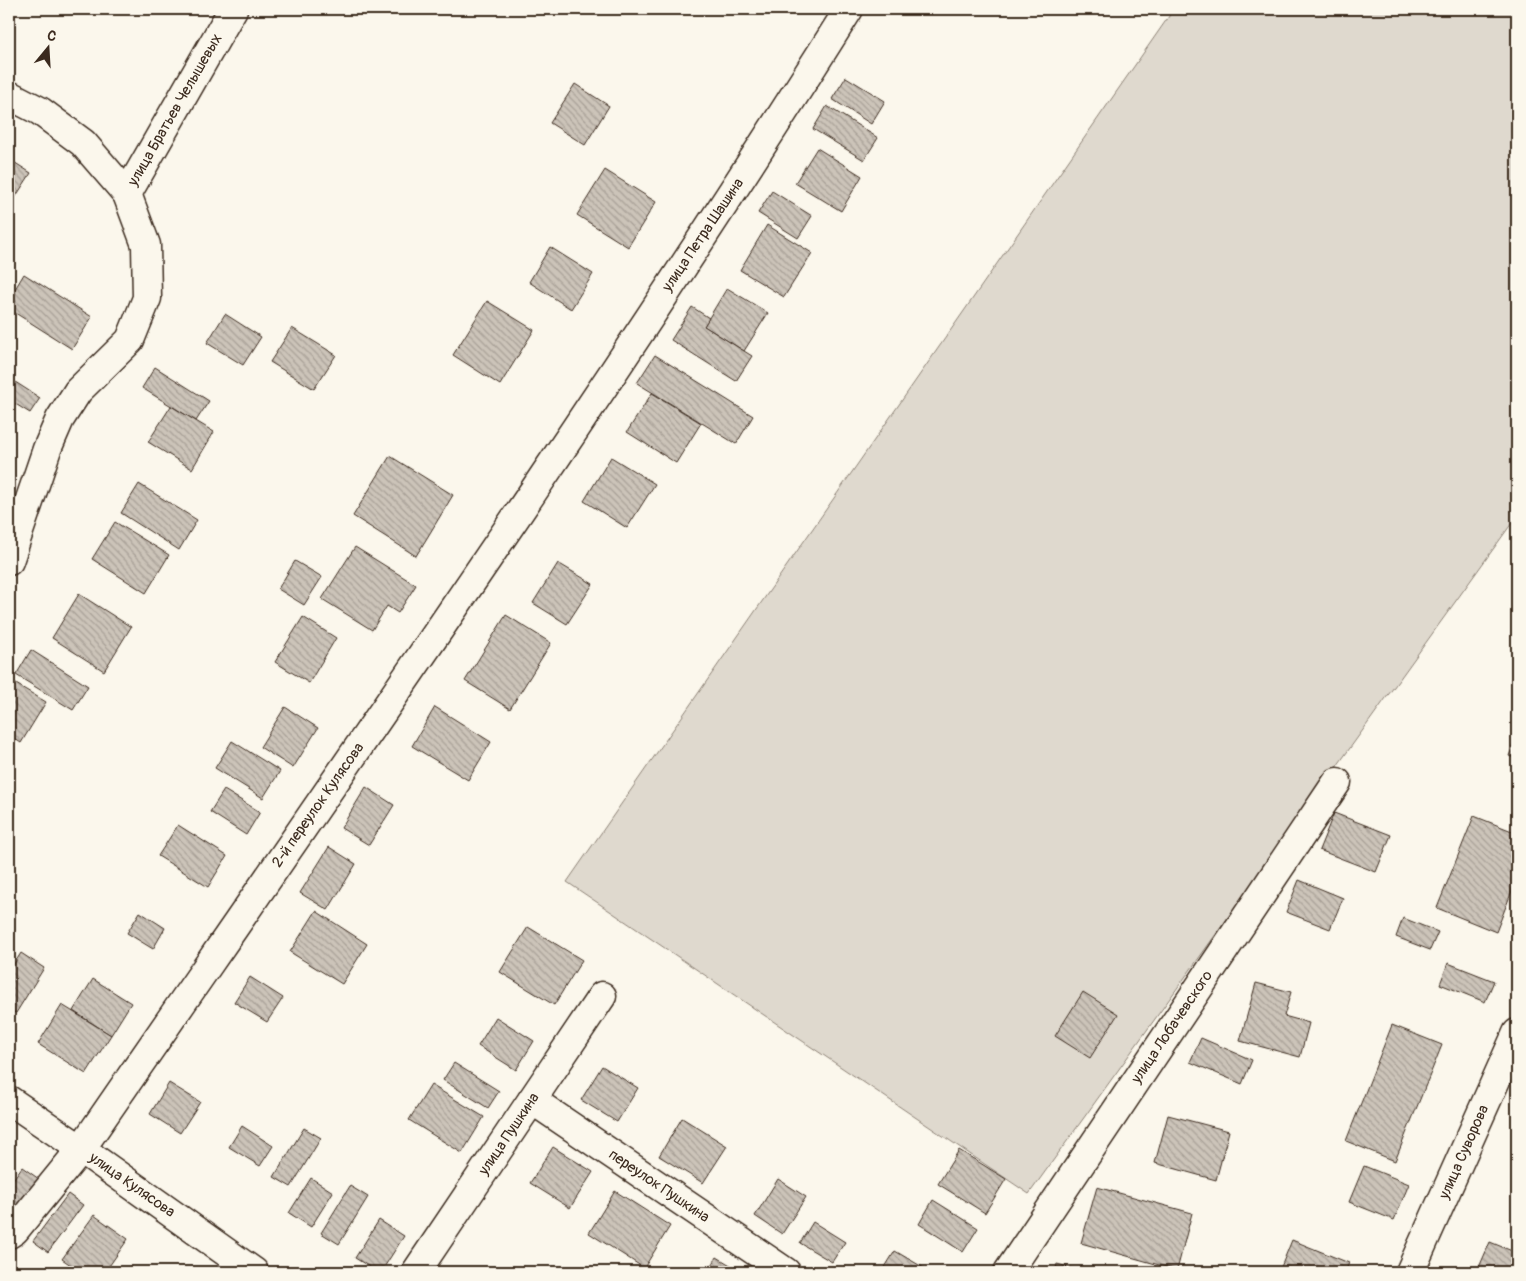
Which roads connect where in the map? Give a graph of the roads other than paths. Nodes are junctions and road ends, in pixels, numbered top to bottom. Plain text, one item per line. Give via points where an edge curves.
1 (233, 9) edge
2 (849, 9) edge
3 (9, 95) edge
4 (127, 194) junction
5 (555, 460) joint
6 (9, 561) edge
7 (1337, 782) dead end
8 (602, 996) dead end
9 (1517, 1032) edge
10 (9, 1100) edge
11 (532, 1100) junction
12 (81, 1149) junction
13 (9, 1234) edge
14 (254, 1272) edge
15 (416, 1272) edge
16 (786, 1272) edge
17 (1008, 1272) edge
18 (1410, 1272) edge

1 - 4 street, улица Братьев Челышевых
2 - 5 street, улица Петра Шашина via 770,135
3 - 4 street via 40,111 84,143
4 - 6 street, улица Братьев Челышевых via 146,245 147,298 130,340 78,390 60,420
5 - 12 street, 2-й переулок Кулясова
7 - 17 street, улица Лобачевского
8 - 11 street, улица Пушкина
9 - 18 street, улица Суворова
10 - 12 street, улица Кулясова
11 - 15 street, улица Пушкина
11 - 16 street, переулок Пушкина
12 - 13 street, 2-й переулок Кулясова
12 - 14 street, улица Кулясова

